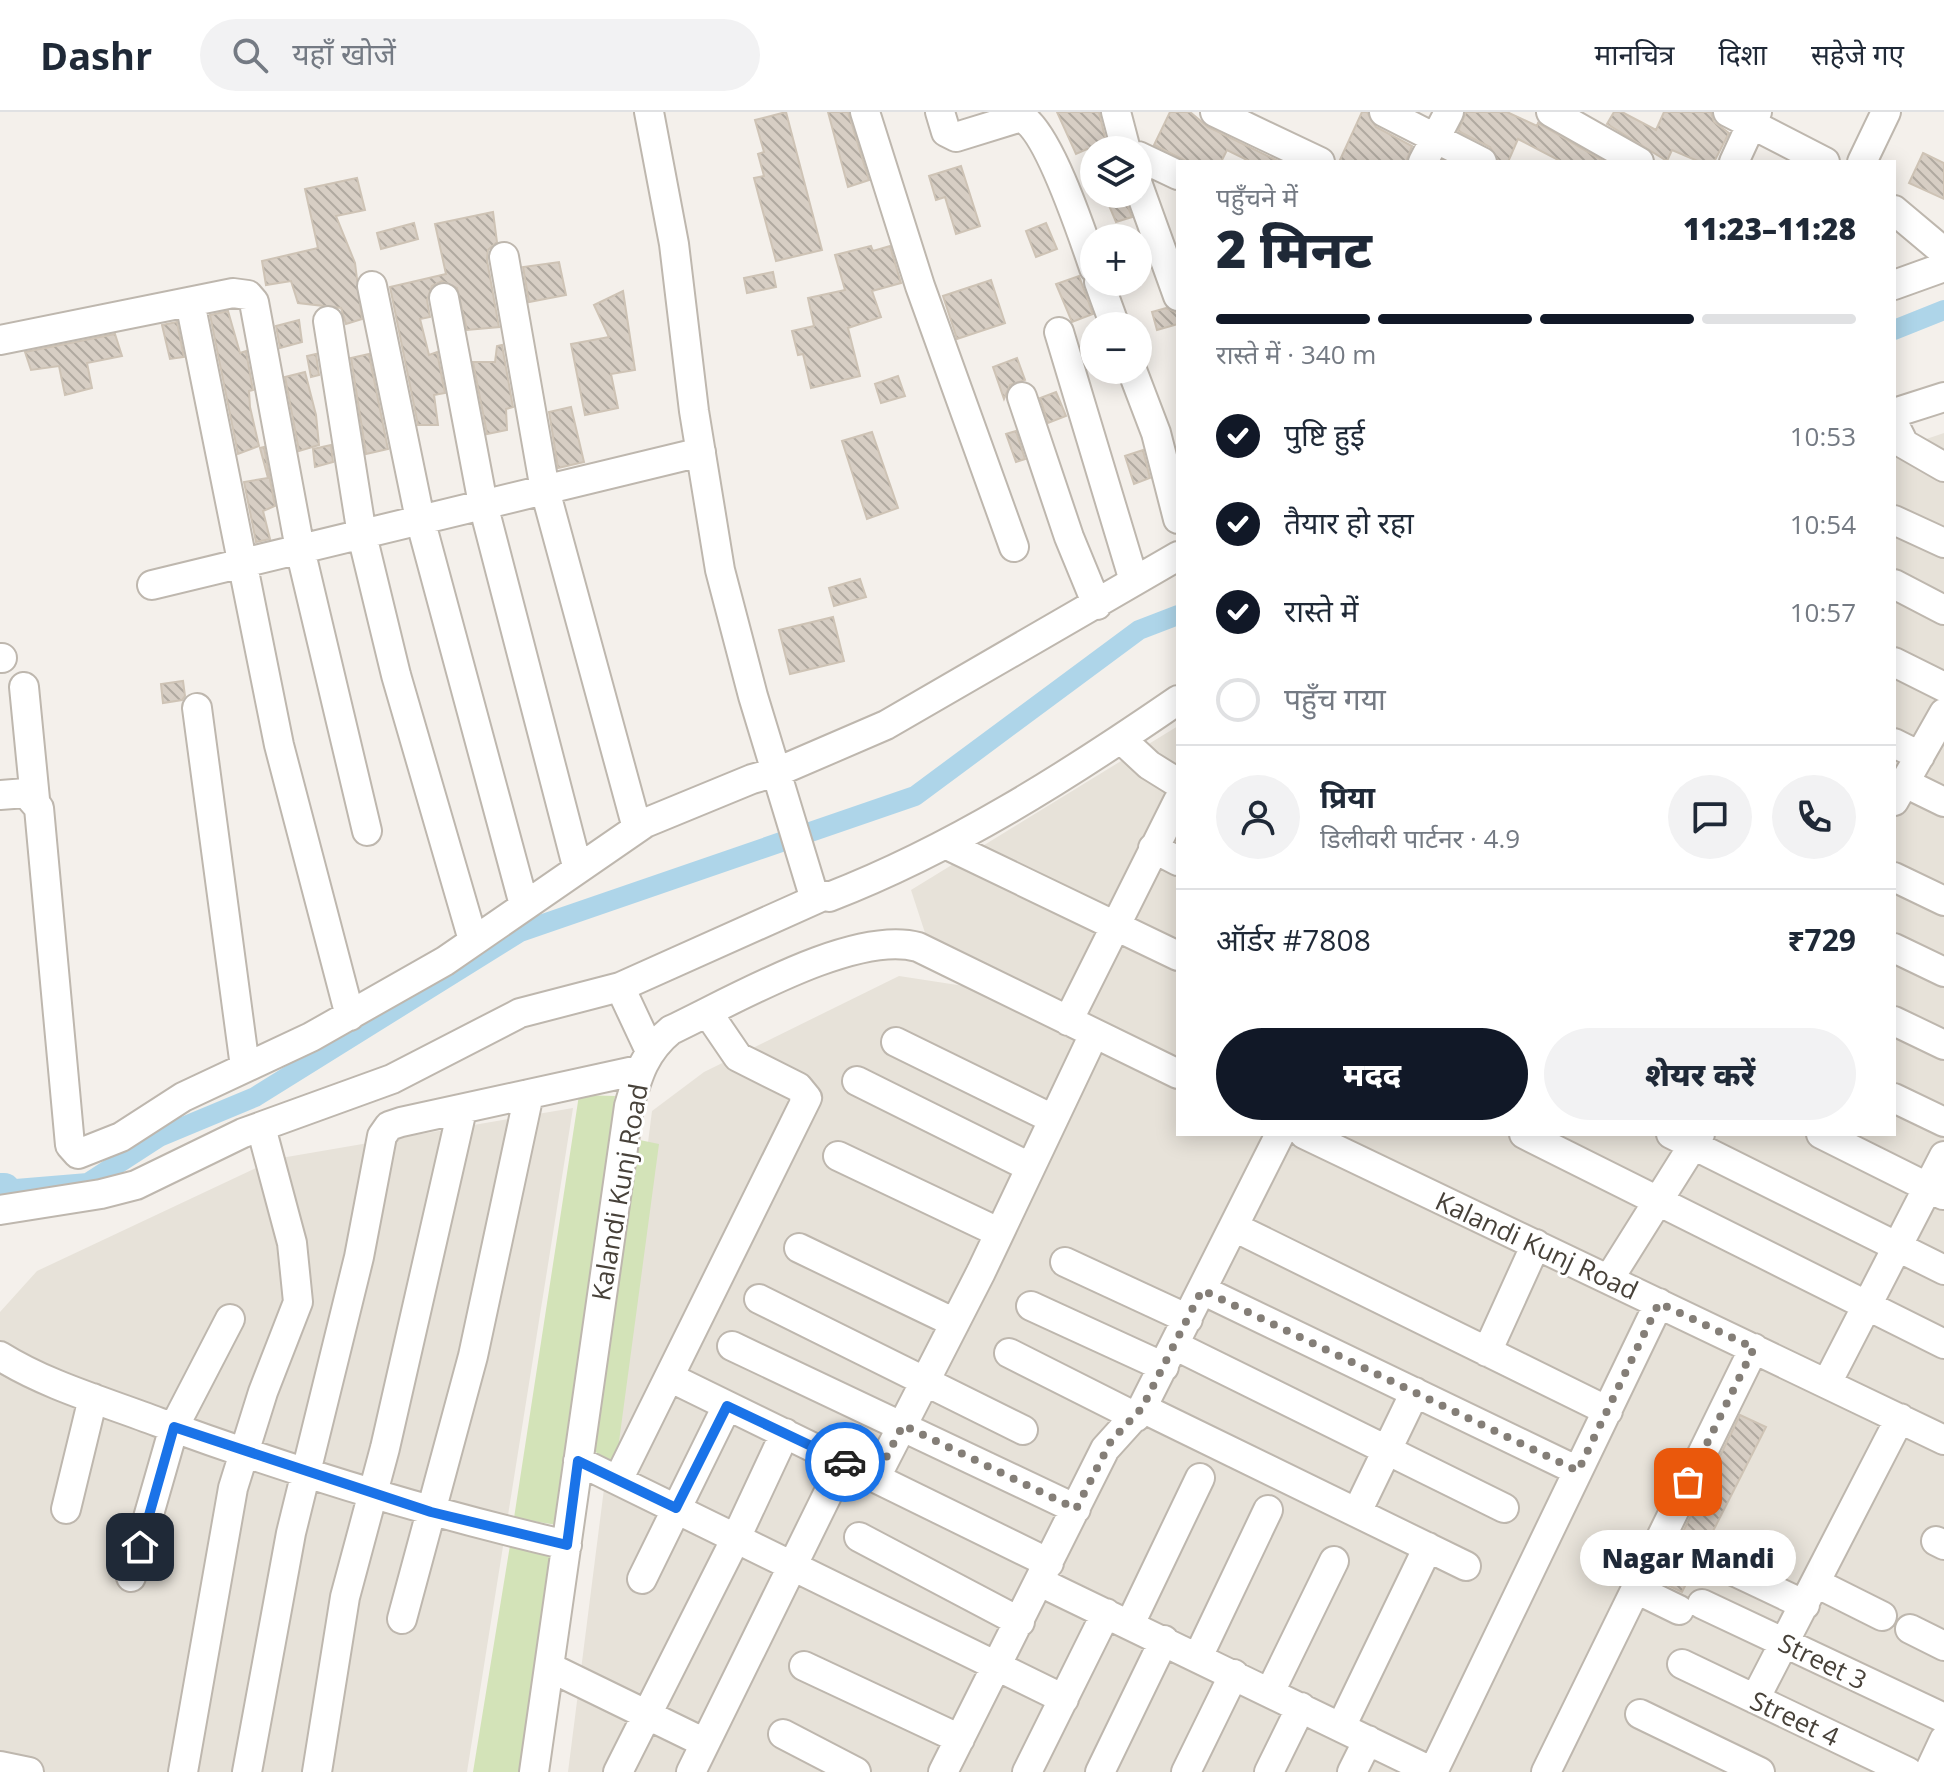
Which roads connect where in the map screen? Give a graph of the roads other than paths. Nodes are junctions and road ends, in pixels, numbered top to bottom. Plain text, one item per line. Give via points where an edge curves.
1 (649, 112) edge
2 (865, 112) edge
3 (940, 112) edge
4 (1116, 112) edge
5 (1215, 112) edge
6 (1384, 112) edge
7 (1449, 112) edge
8 (1551, 112) edge
9 (1886, 112) edge
10 (1745, 116) edge
11 (1122, 136) edge
12 (1429, 150) edge
13 (1316, 160) edge
14 (1473, 160) edge
15 (1635, 160) edge
16 (1734, 160) edge
17 (1822, 160) edge
18 (1863, 160) edge
19 (1152, 163) edge
20 (1176, 174) edge
21 (1146, 208) edge
22 (1896, 212) edge
23 (1080, 232) edge
24 (1944, 252) edge
25 (504, 257) dead end
26 (1944, 267) edge
27 (1896, 284) edge
28 (372, 286) dead end
29 (1176, 290) edge
30 (444, 298) dead end
31 (190, 302) junction
32 (328, 321) dead end
33 (1059, 332) dead end
34 (0, 340) edge
35 (1137, 384) edge
36 (1022, 397) dead end
37 (1944, 397) edge
38 (1896, 412) edge
39 (1896, 428) edge
40 (701, 452) junction
41 (1944, 467) edge
42 (545, 490) junction
43 (483, 504) junction
44 (1176, 511) edge
45 (420, 519) junction
46 (1896, 521) edge
47 (362, 535) junction
48 (1944, 543) edge
49 (1014, 547) dead end
50 (300, 549) junction
51 (1176, 557) edge
52 (242, 562) junction
53 (1134, 581) junction
54 (152, 585) dead end
55 (1896, 585) edge
56 (1097, 605) junction
57 (1944, 610) edge
58 (1896, 663) edge
59 (24, 687) dead end
60 (1944, 687) edge
61 (1176, 701) edge
62 (197, 708) dead end
63 (1942, 722) edge
64 (1121, 739) junction
65 (1896, 744) edge
66 (1920, 756) junction
67 (777, 772) junction
68 (1176, 782) edge
69 (1899, 792) edge
70 (0, 795) edge
71 (35, 799) junction
72 (1944, 802) edge
73 (1176, 810) edge
74 (637, 828) junction
75 (367, 831) dead end
76 (945, 844) junction
77 (1166, 854) edge
78 (577, 866) junction
79 (1896, 878) edge
80 (821, 897) junction
81 (1944, 901) edge
82 (524, 905) junction
83 (1114, 925) junction
84 (473, 940) junction
85 (1896, 949) edge
86 (1176, 955) edge
87 (1944, 972) edge
88 (620, 987) junction
89 (708, 1013) junction
90 (350, 1016) junction
91 (1068, 1021) junction
92 (1896, 1022) edge
93 (1094, 1034) junction
94 (896, 1042) dead end
95 (1944, 1045) edge
96 (645, 1061) junction
97 (245, 1067) junction
98 (1176, 1073) edge
99 (857, 1081) dead end
100 (529, 1094) junction
101 (1896, 1099) edge
102 (462, 1110) junction
103 (1053, 1119) junction
104 (1944, 1122) edge
105 (261, 1127) junction
106 (1279, 1136) edge
107 (1308, 1136) edge
108 (1528, 1136) edge
109 (1825, 1136) edge
110 (1687, 1138) edge
111 (838, 1156) dead end
112 (1944, 1156) edge
113 (1030, 1167) junction
114 (1936, 1192) edge
115 (1657, 1203) junction
116 (0, 1210) edge
117 (1234, 1227) junction
118 (998, 1232) junction
119 (1536, 1244) junction
120 (1897, 1247) junction
121 (799, 1248) dead end
122 (1065, 1262) dead end
123 (1944, 1270) edge
124 (1609, 1279) junction
125 (1202, 1290) junction
126 (759, 1299) dead end
127 (1659, 1303) junction
128 (1031, 1306) dead end
129 (1866, 1306) junction
130 (230, 1319) dead end
131 (1188, 1319) junction
132 (955, 1323) junction
133 (1944, 1344) edge
134 (732, 1346) dead end
135 (1754, 1348) junction
136 (1487, 1352) junction
137 (1009, 1353) dead end
138 (0, 1356) edge
139 (1169, 1356) junction
140 (669, 1377) junction
141 (925, 1381) junction
142 (1827, 1383) junction
143 (1415, 1392) junction
144 (93, 1398) junction
145 (727, 1406) junction
146 (1608, 1411) junction
147 (1139, 1413) junction
148 (1900, 1418) junction
149 (903, 1425) junction
150 (174, 1427) junction
151 (1023, 1430) dead end
152 (785, 1433) junction
153 (1944, 1440) edge
154 (1387, 1450) junction
155 (242, 1453) junction
156 (578, 1461) junction
157 (844, 1461) junction
158 (1578, 1471) junction
159 (305, 1472) junction
160 (876, 1477) junction
161 (1200, 1478) dead end
162 (618, 1480) junction
163 (372, 1494) junction
164 (676, 1508) junction
165 (1504, 1508) dead end
166 (66, 1509) dead end
167 (1076, 1509) junction
168 (1268, 1510) dead end
169 (431, 1512) junction
170 (1357, 1512) junction
171 (859, 1537) dead end
172 (736, 1538) junction
173 (567, 1545) junction
174 (1428, 1547) junction
175 (1334, 1561) dead end
176 (1721, 1565) dead end
177 (793, 1566) junction
178 (1466, 1566) dead end
179 (1045, 1572) junction
180 (131, 1577) dead end
181 (642, 1579) dead end
182 (1636, 1589) junction
183 (1810, 1594) junction
184 (1882, 1616) dead end
185 (1118, 1618) junction
186 (402, 1619) dead end
187 (1020, 1622) junction
188 (1910, 1629) dead end
189 (1164, 1640) junction
190 (1784, 1642) junction
191 (1944, 1646) edge
192 (1198, 1657) junction
193 (1682, 1664) dead end
194 (804, 1666) dead end
195 (997, 1666) junction
196 (549, 1667) junction
197 (1234, 1674) junction
198 (1270, 1692) junction
199 (1064, 1699) junction
200 (1755, 1699) junction
201 (1301, 1707) junction
202 (1640, 1714) dead end
203 (646, 1715) junction
204 (1944, 1718) edge
205 (1341, 1727) junction
206 (783, 1734) dead end
207 (960, 1739) junction
208 (1368, 1740) junction
209 (1944, 1740) edge
210 (705, 1743) junction
211 (183, 1772) edge
212 (247, 1772) edge
213 (317, 1772) edge
214 (534, 1772) edge
215 (618, 1772) edge
216 (691, 1772) edge
217 (856, 1772) edge
218 (943, 1772) edge
219 (1027, 1772) edge
220 (1100, 1772) edge
221 (1186, 1772) edge
222 (1269, 1772) edge
223 (1352, 1772) edge
224 (1546, 1772) edge
225 (1760, 1772) edge
226 (1908, 1772) edge
227 (1929, 1772) edge

1 - 40 street via 674,244
2 - 49 street via 920,286
3 - 23 street via 946,132 956,137 1021,117 1034,126
4 - 11 street
5 - 13 street
6 - 12 street
7 - 12 street
8 - 15 street
9 - 18 street
10 - 16 street
10 - 17 street
12 - 14 street
19 - 20 street
21 - 29 street
22 - 24 street
25 - 42 street
26 - 27 street
28 - 45 street
30 - 43 street
31 - 34 street
31 - 50 street via 242,293 254,302
31 - 52 street
32 - 47 street
33 - 53 street
35 - 44 street
36 - 56 street
37 - 38 street
39 - 41 street via 1904,444
40 - 42 street
40 - 67 street via 720,570
42 - 43 street
42 - 74 street
43 - 45 street
43 - 78 street
45 - 47 street
45 - 82 street
46 - 48 street
47 - 50 street
47 - 84 street via 396,675
50 - 52 street
50 - 75 street
51 - 53 street
52 - 54 street
52 - 90 street via 279,745
53 - 56 street
55 - 57 street
56 - 67 street via 886,725
58 - 60 street
59 - 71 street
61 - 64 street
62 - 97 street
63 - 66 street
64 - 68 street
64 - 76 street
65 - 66 street
66 - 69 street
67 - 74 street
67 - 80 street via 808,885
69 - 72 street
70 - 71 street via 26,793
71 - 97 street via 72,1151 86,1153 121,1137 183,1097
73 - 77 street
74 - 78 street
76 - 80 street
76 - 83 street
77 - 83 street
78 - 82 street
79 - 81 street
80 - 88 street
82 - 84 street
83 - 86 street
83 - 91 street
84 - 90 street
85 - 87 street
88 - 96 street
88 - 105 street via 520,1013 392,1079
89 - 91 street, Kalandi Kunj Road via 801,969 891,943 918,947
89 - 96 street, Kalandi Kunj Road via 671,1030
89 - 140 street via 738,1057 798,1087 807,1098
90 - 97 street
91 - 93 street, Kalandi Kunj Road
92 - 95 street
93 - 98 street, Kalandi Kunj Road
93 - 103 street
94 - 103 street
96 - 100 street
96 - 156 street, Kalandi Kunj Road via 629,1106
99 - 113 street
100 - 102 street
100 - 169 street via 473,1356
101 - 104 street
102 - 159 street via 401,1122 382,1136 359,1257
102 - 163 street
103 - 113 street
105 - 116 street via 136,1185
105 - 155 street via 292,1243 298,1295
106 - 117 street
107 - 119 street, Kalandi Kunj Road
108 - 115 street
109 - 114 street
110 - 115 street
110 - 120 street
111 - 118 street
112 - 114 street
113 - 118 street
114 - 120 street
115 - 124 street
115 - 129 street
117 - 125 street
117 - 136 street
118 - 132 street
119 - 124 street, Kalandi Kunj Road
119 - 136 street
120 - 123 street
120 - 129 street
121 - 132 street
122 - 131 street
124 - 127 street, Kalandi Kunj Road
125 - 131 street
125 - 143 street
126 - 141 street
127 - 135 street, Kalandi Kunj Road
127 - 146 street
128 - 139 street
129 - 133 street
129 - 142 street
130 - 150 street
131 - 139 street
132 - 141 street
134 - 149 street
135 - 142 street, Kalandi Kunj Road
135 - 182 street
136 - 146 street
137 - 147 street
138 - 144 street
139 - 147 street
139 - 154 street
140 - 145 street
140 - 162 street
141 - 149 street
141 - 151 street
142 - 148 street, Kalandi Kunj Road
143 - 154 street
143 - 158 street
144 - 150 street
144 - 166 street
145 - 152 street
145 - 164 street
146 - 158 street
147 - 167 street via 1105,1449
147 - 170 street
148 - 153 street, Kalandi Kunj Road
148 - 183 street
149 - 160 street
149 - 167 street
150 - 155 street
150 - 180 street
152 - 157 street
152 - 172 street
154 - 165 street
154 - 170 street
155 - 159 street
155 - 211 street
156 - 162 street
156 - 173 street, Kalandi Kunj Road
157 - 160 street
157 - 177 street
158 - 208 street via 1433,1772
159 - 163 street
159 - 212 street
160 - 179 street
161 - 185 street
162 - 164 street
163 - 169 street
163 - 213 street via 345,1597
164 - 172 street
164 - 181 street
167 - 179 street
168 - 192 street
169 - 173 street
169 - 186 street
170 - 174 street
171 - 187 street
172 - 177 street
172 - 203 street
173 - 196 street, Kalandi Kunj Road
174 - 178 street
174 - 205 street
175 - 198 street
176 - 183 street
177 - 195 street
177 - 210 street
179 - 185 street
179 - 187 street
182 - 190 street, Street 3
182 - 224 street
183 - 184 street
183 - 190 street
185 - 189 street
185 - 199 street
187 - 195 street
188 - 191 street
189 - 192 street
189 - 220 street
190 - 200 street
190 - 204 street, Street 3
192 - 197 street
193 - 200 street, Street 4
194 - 207 street
195 - 199 street
195 - 207 street
196 - 203 street
196 - 214 street, Kalandi Kunj Road
197 - 198 street
197 - 221 street
198 - 201 street
199 - 219 street
200 - 226 street, Street 4
201 - 205 street
201 - 222 street
202 - 225 street
203 - 210 street
203 - 215 street
205 - 208 street
206 - 217 street
207 - 218 street
208 - 223 street
209 - 227 street
210 - 216 street

